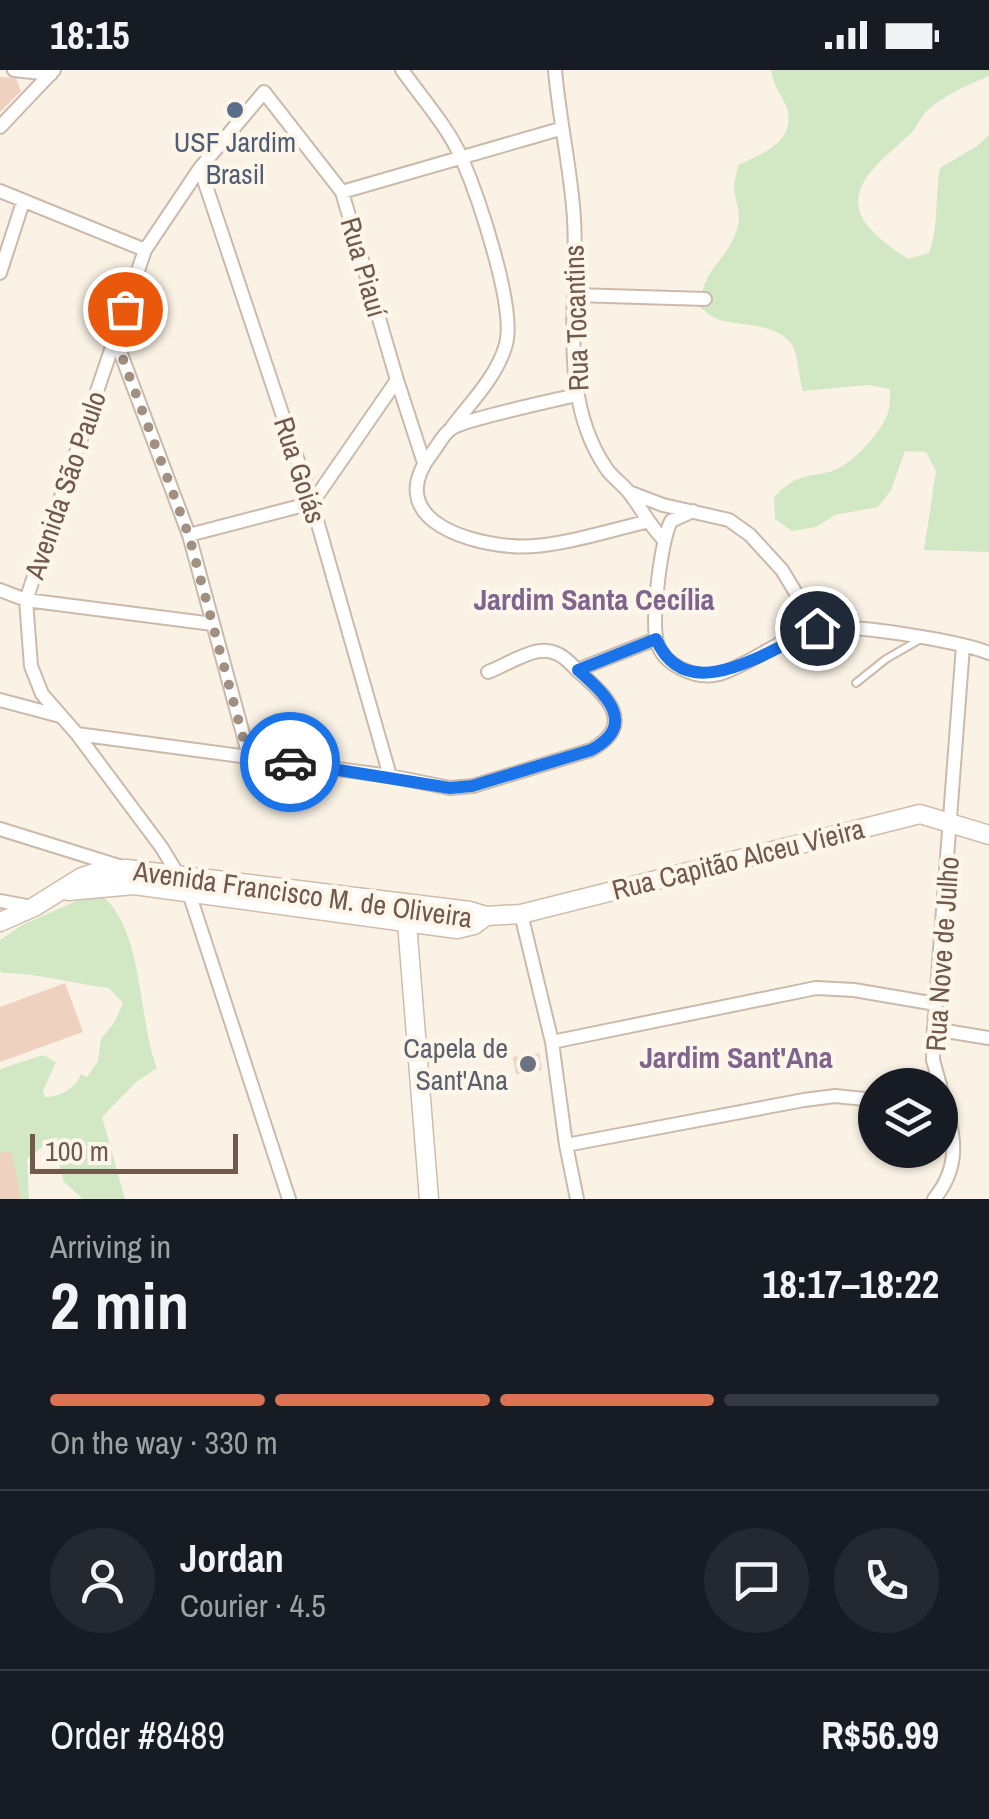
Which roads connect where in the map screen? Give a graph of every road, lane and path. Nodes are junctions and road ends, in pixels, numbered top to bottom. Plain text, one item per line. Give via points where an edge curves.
1 (14, 70) edge
2 (402, 70) edge
3 (555, 70) edge
4 (53, 72) edge
5 (264, 92) joint
6 (0, 128) edge
7 (560, 129) junction
8 (462, 158) junction
9 (200, 168) junction
10 (0, 191) edge
11 (342, 192) junction
12 (23, 202) junction
13 (145, 250) junction
14 (0, 273) edge
15 (574, 295) junction
16 (705, 299) dead end
17 (115, 338) junction
18 (396, 380) junction
19 (576, 395) junction
20 (452, 427) junction
21 (424, 463) junction
22 (629, 492) junction
23 (312, 502) junction
24 (693, 511) junction
25 (646, 522) junction
26 (189, 536) junction
27 (663, 539) junction
28 (0, 590) edge
29 (26, 600) junction
30 (213, 624) junction
31 (817, 628) junction
32 (925, 638) junction
33 (656, 639) junction
34 (976, 646) edge
35 (989, 653) edge
36 (578, 670) junction
37 (488, 672) dead end
38 (856, 683) dead end
39 (0, 700) edge
40 (62, 717) junction
41 (77, 734) junction
42 (248, 756) junction
43 (390, 776) junction
44 (952, 823) junction
45 (0, 829) edge
46 (989, 834) edge
47 (180, 875) junction
48 (127, 877) junction
49 (189, 893) junction
50 (0, 901) edge
51 (34, 907) junction
52 (406, 913) junction
53 (520, 914) junction
54 (486, 916) joint
55 (0, 922) edge
56 (936, 1004) junction
57 (934, 1029) junction
58 (989, 1038) edge
59 (552, 1042) junction
60 (935, 1068) edge
61 (858, 1098) edge
62 (566, 1145) junction
63 (953, 1168) edge
64 (289, 1199) edge
65 (428, 1199) edge
66 (577, 1199) edge
67 (934, 1199) edge

1 - 4 street
2 - 8 street
3 - 7 street, Rua Tocantins
4 - 6 street
5 - 9 street, Avenida São Paulo
5 - 11 street, Rua Piauí
7 - 8 street
7 - 15 street, Rua Tocantins via 573,208
8 - 11 street
8 - 20 street via 509,322 492,373
9 - 13 street, Avenida São Paulo
9 - 23 street, Rua Goiás
10 - 12 street
11 - 18 street, Rua Piauí
12 - 13 street
12 - 14 street
13 - 17 street, Avenida São Paulo
15 - 16 street
15 - 19 street, Rua Tocantins
17 - 26 street
17 - 29 street, Avenida São Paulo
18 - 21 street, Rua Piauí
18 - 23 street
19 - 20 street
19 - 22 street, Rua Tocantins via 590,441
20 - 21 street
21 - 25 street via 416,485 428,519 482,541 541,544
22 - 24 street
22 - 25 street, Rua Tocantins
23 - 26 street
23 - 43 street, Rua Goiás
24 - 27 street via 670,522
24 - 31 street via 728,520 766,549
25 - 27 street, Rua Tocantins
26 - 30 street
27 - 33 street
28 - 29 street
29 - 30 street
29 - 40 street, Avenida São Paulo via 31,666 42,694
30 - 42 street
31 - 32 street
31 - 33 street via 716,675 674,664
32 - 34 street
32 - 38 lane
33 - 36 street
34 - 35 street
34 - 44 street, Rua Nove de Julho
36 - 37 street via 544,650
36 - 43 street via 611,702 615,716 606,742 472,786
39 - 40 street
40 - 41 street, Avenida São Paulo
41 - 42 street
41 - 47 street, Avenida São Paulo
42 - 43 street
44 - 46 street, Rua Capitão Alceu Vieira
44 - 53 street, Rua Capitão Alceu Vieira via 920,814
44 - 56 street, Rua Nove de Julho
45 - 48 street
47 - 48 street, Avenida Francisco M. de Oliveira
47 - 49 street, Avenida São Paulo
47 - 52 street, Avenida Francisco M. de Oliveira
48 - 49 street, Avenida Francisco M. de Oliveira
48 - 51 street, Avenida Francisco M. de Oliveira via 63,892
49 - 52 street, Avenida Francisco M. de Oliveira
49 - 64 street, Avenida São Paulo
50 - 51 street
51 - 55 street, Avenida Francisco M. de Oliveira
52 - 54 street, Avenida Francisco M. de Oliveira via 457,928
52 - 65 street
53 - 54 street, Rua Capitão Alceu Vieira
53 - 59 street
56 - 57 street, Rua Nove de Julho
56 - 59 street via 816,988
57 - 58 street
57 - 60 street, Rua Nove de Julho
59 - 62 street
61 - 62 street via 804,1100
62 - 66 street
63 - 67 street, Rua Nove de Julho

